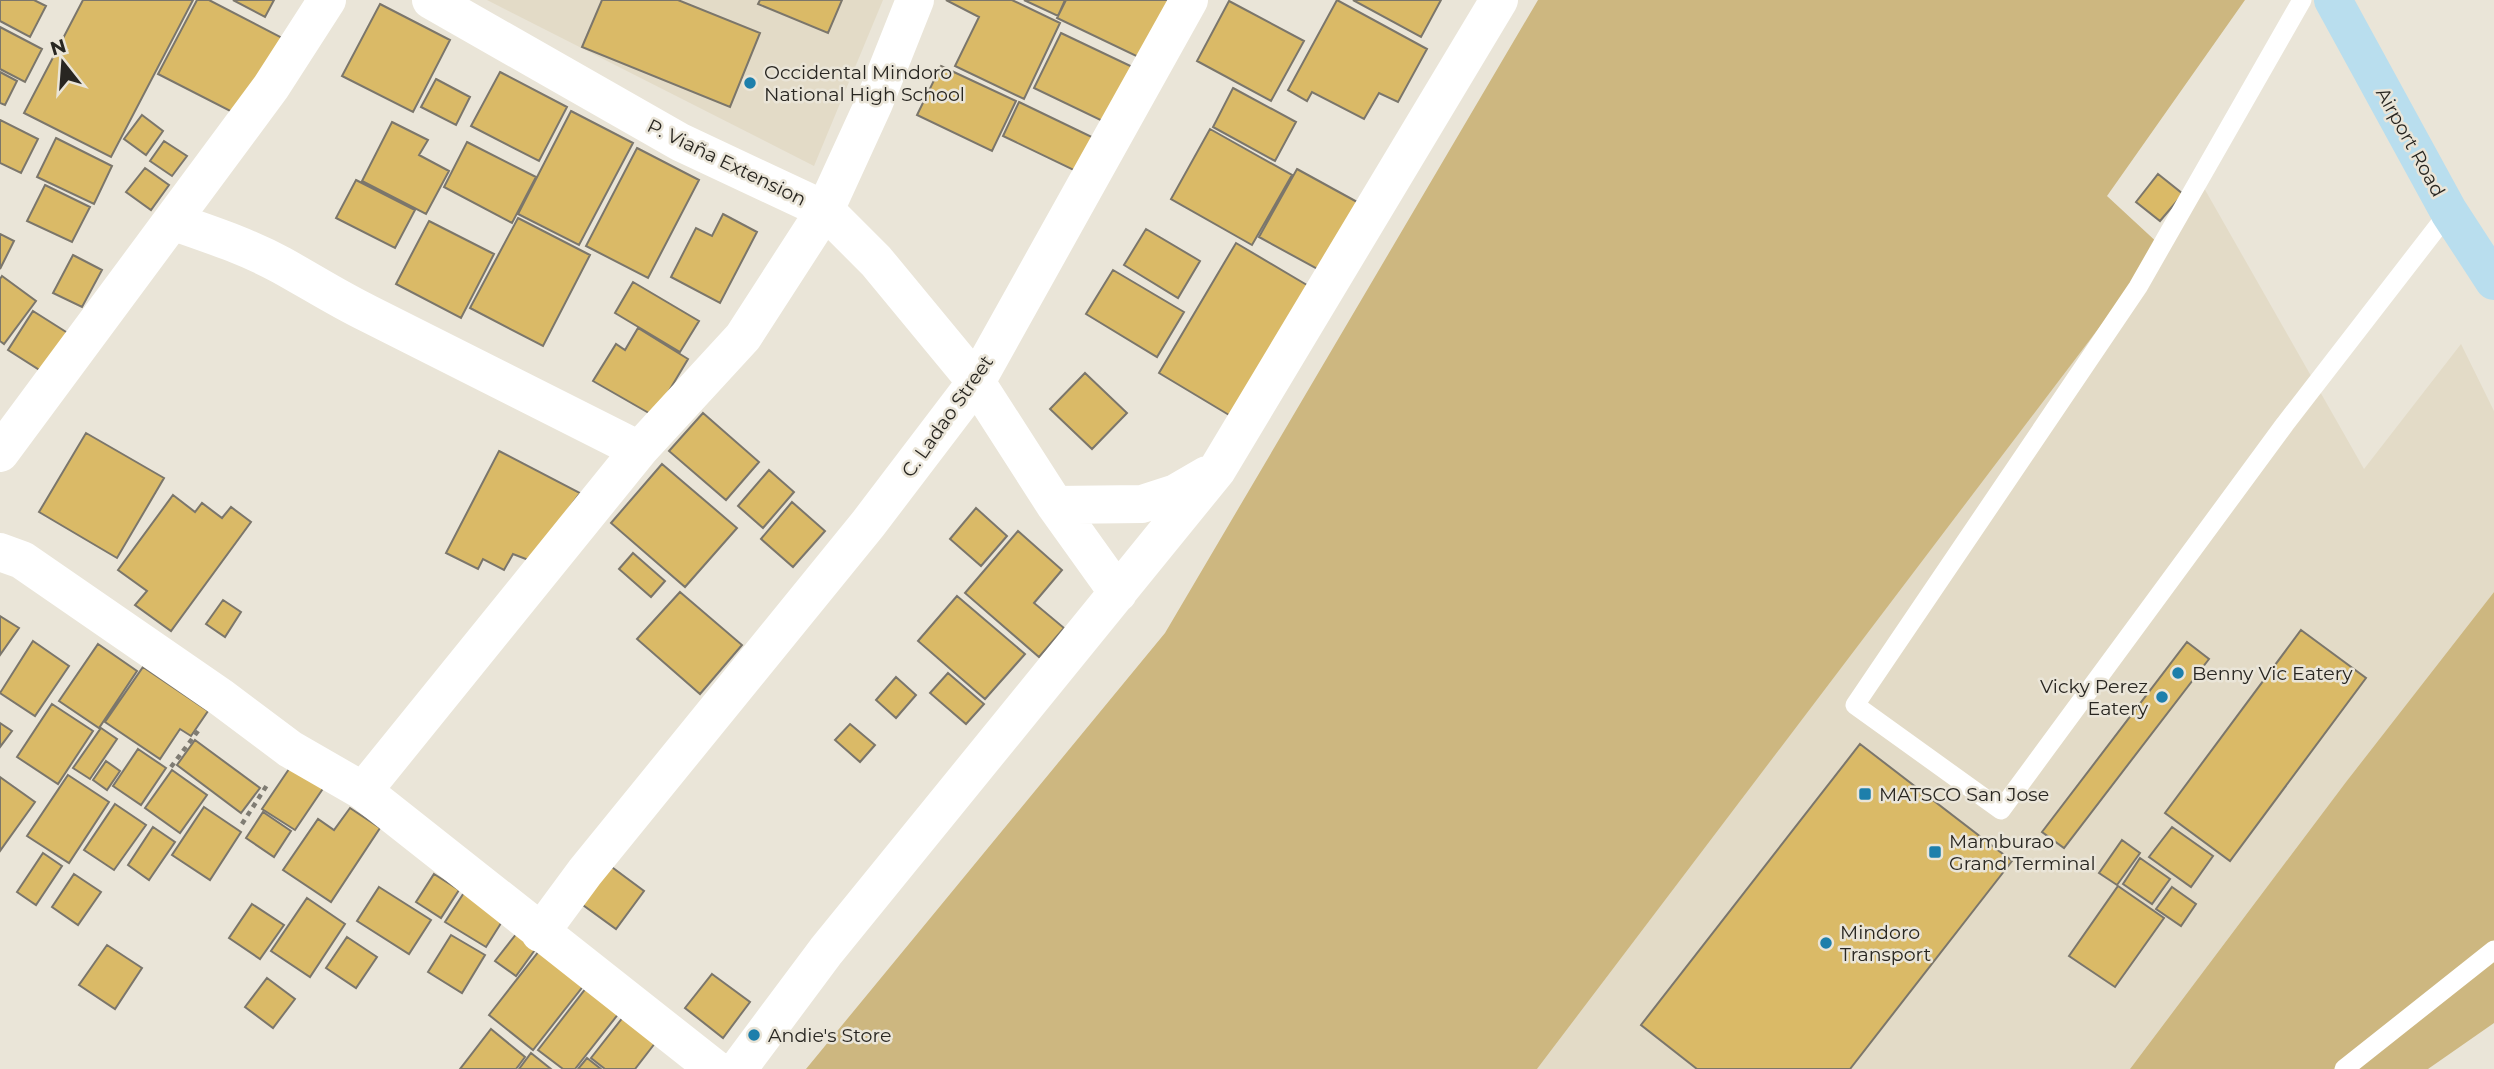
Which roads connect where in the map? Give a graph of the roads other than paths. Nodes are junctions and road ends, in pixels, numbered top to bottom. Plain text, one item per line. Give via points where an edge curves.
1 (327, 0) edge
2 (431, 0) edge
3 (915, 0) edge
4 (1189, 0) edge
5 (1499, 0) edge
6 (2302, 0) edge
7 (2333, 0) edge
8 (825, 210) junction
9 (2449, 212) junction
10 (172, 221) junction
11 (2494, 281) edge
12 (976, 383) junction
13 (639, 450) junction
14 (0, 453) edge
15 (1217, 470) junction
16 (1055, 505) junction
17 (0, 552) edge
18 (1118, 593) junction
19 (363, 792) junction
20 (540, 933) junction
21 (2494, 950) edge
22 (715, 1069) edge
23 (738, 1069) edge
24 (2344, 1069) edge

1 - 10 street via 271,87
2 - 8 street, P. Viaña Extension via 680,142
3 - 8 street, P. Viaña Extension
4 - 12 street, C. Ladao Street
5 - 15 street
6 - 9 lane via 2138,287 1855,705 2001,810 2285,424
7 - 9 street, Airport Road
8 - 12 street via 876,261
8 - 13 street via 743,337
9 - 11 street, Airport Road
10 - 13 street via 281,265 368,314
10 - 14 street
12 - 16 street
12 - 20 street, C. Ladao Street
13 - 19 street
15 - 16 street via 1142,504
15 - 18 street
16 - 18 street
17 - 19 street via 22,560 290,749
18 - 23 street via 826,951
19 - 20 street
20 - 22 street
21 - 24 lane

